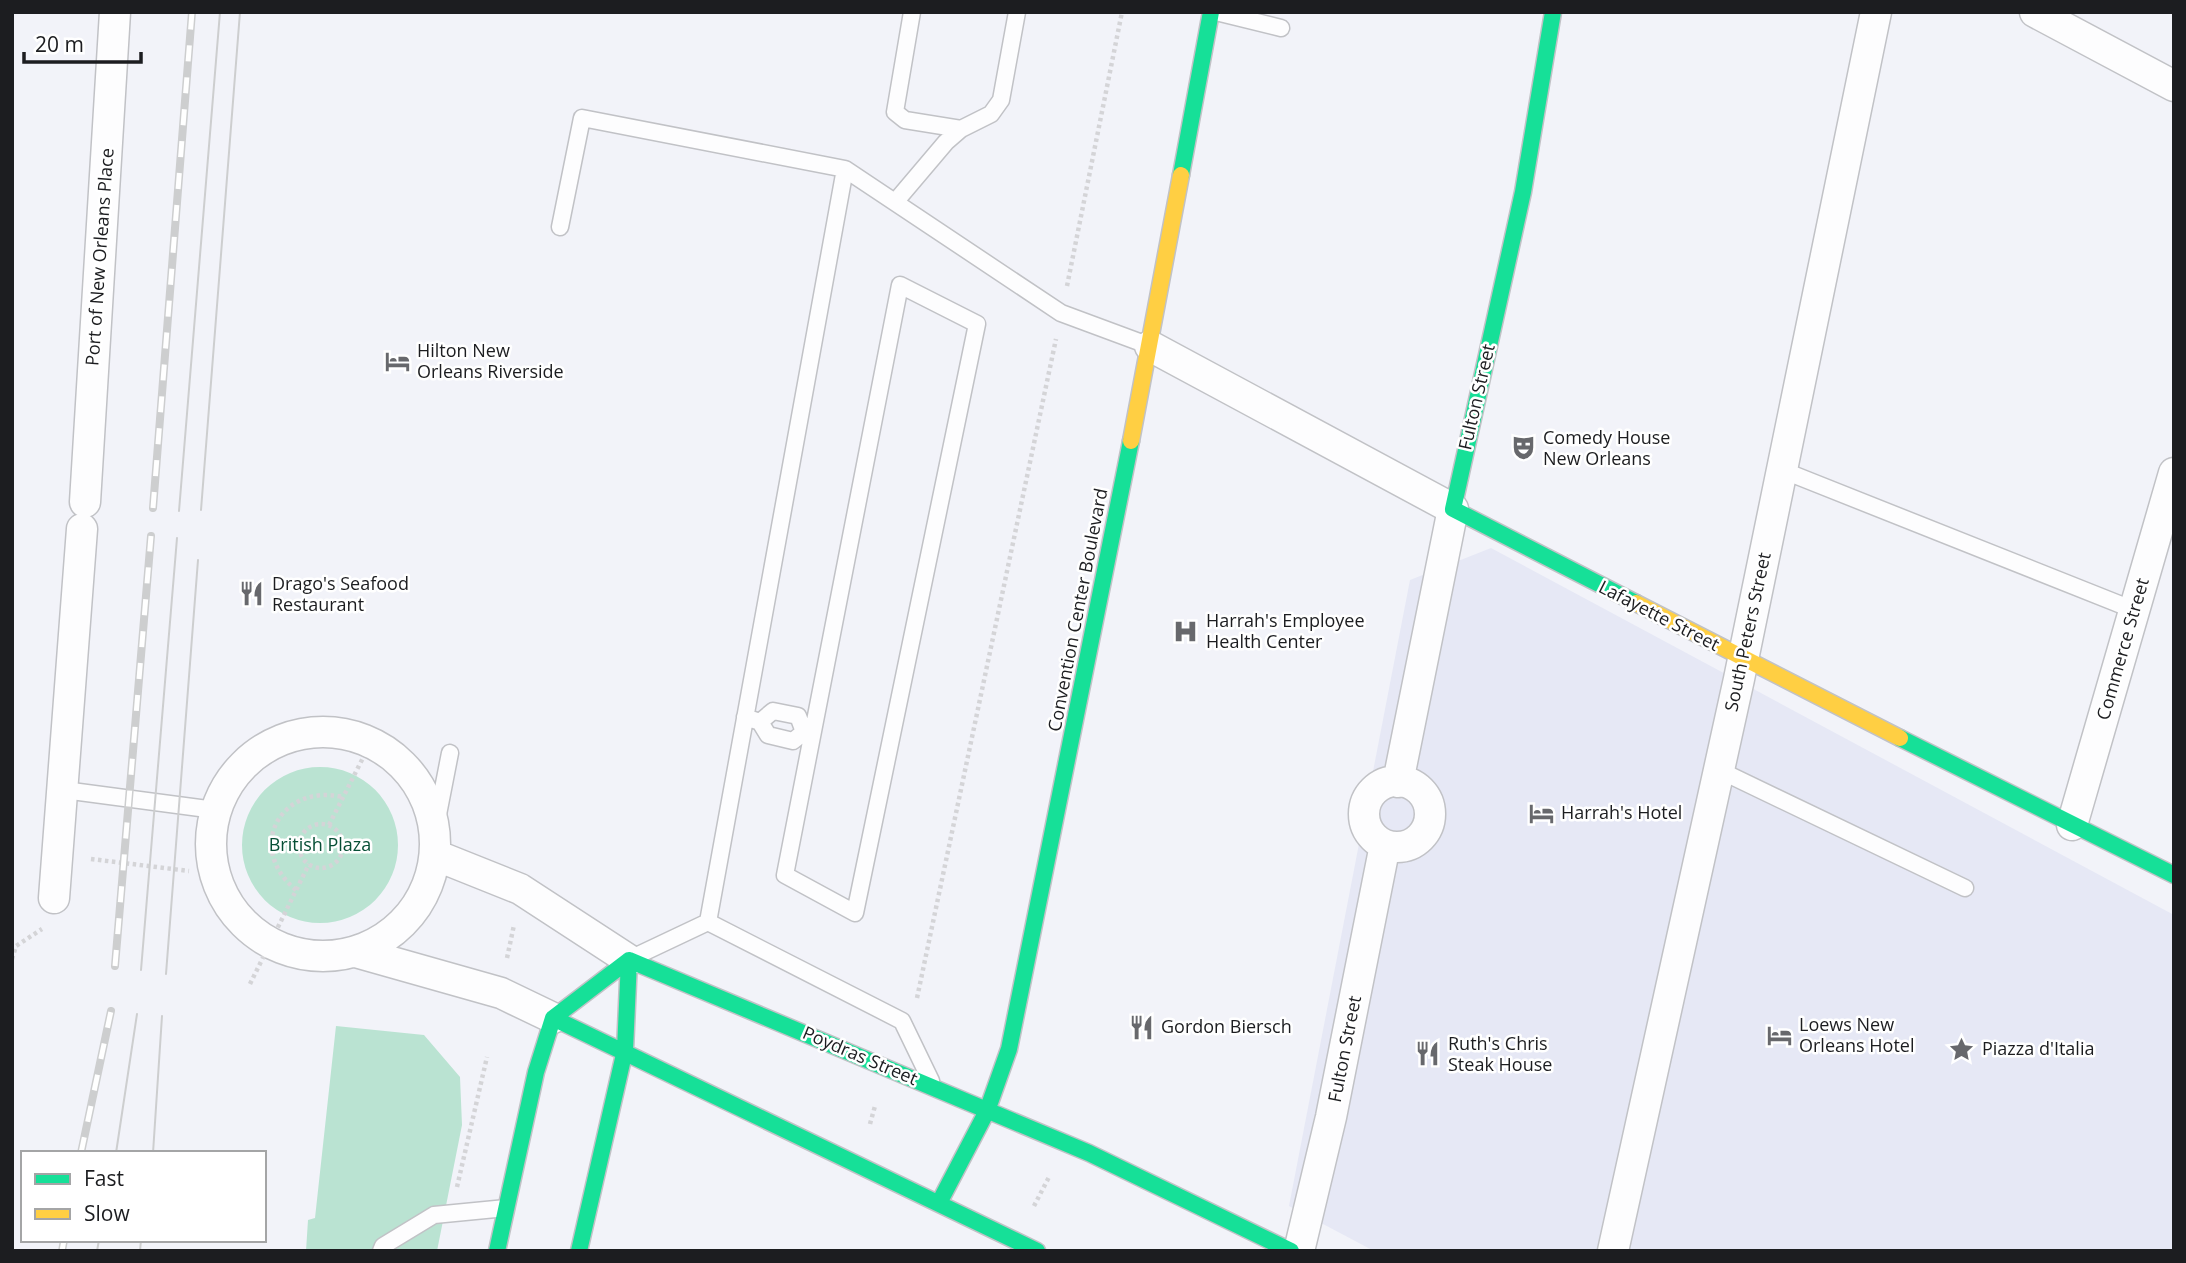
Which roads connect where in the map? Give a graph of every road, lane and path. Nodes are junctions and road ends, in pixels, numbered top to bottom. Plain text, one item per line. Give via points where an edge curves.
1 (115, 12) edge
2 (912, 12) edge
3 (1017, 12) edge
4 (1122, 12) edge
5 (1211, 12) edge
6 (1216, 12) edge
7 (1553, 12) edge
8 (1877, 12) edge
9 (2035, 12) edge
10 (1281, 28) dead end
11 (2174, 86) edge
12 (961, 129) junction
13 (845, 169) junction
14 (896, 201) junction
15 (560, 227) dead end
16 (1062, 313) junction
17 (1150, 346) junction
18 (1782, 470) junction
19 (2174, 473) edge
20 (1453, 509) junction
21 (2134, 610) junction
22 (1743, 659) junction
23 (752, 719) junction
24 (810, 733) junction
25 (371, 742) junction
26 (450, 753) dead end
27 (1719, 770) junction
28 (1398, 782) junction
29 (64, 790) junction
30 (343, 797) junction
31 (215, 810) junction
32 (329, 825) junction
33 (2072, 825) junction
34 (435, 842) junction
35 (1385, 845) junction
36 (309, 864) junction
37 (2174, 875) edge
38 (1965, 888) dead end
39 (296, 890) junction
40 (54, 898) dead end
41 (514, 921) dead end
42 (708, 922) junction
43 (269, 943) junction
44 (356, 952) junction
45 (507, 958) dead end
46 (629, 960) junction
47 (250, 984) dead end
48 (915, 1004) dead end
49 (553, 1018) junction
50 (625, 1050) junction
51 (487, 1056) dead end
52 (935, 1088) junction
53 (878, 1095) dead end
54 (987, 1111) junction
55 (870, 1124) dead end
56 (1051, 1174) dead end
57 (939, 1203) junction
58 (1033, 1207) dead end
59 (506, 1208) junction
60 (443, 1214) junction
61 (381, 1251) edge
62 (497, 1251) edge
63 (579, 1251) edge
64 (1037, 1251) edge
65 (1291, 1251) edge
66 (1299, 1251) edge
67 (1613, 1251) edge

1 - 29 street, Port of New Orleans Place
2 - 12 lane via 895,112 905,120
3 - 12 lane via 1001,100 991,114
4 - 16 path
5 - 17 street, Convention Center Boulevard
6 - 10 lane
7 - 20 street, Fulton Street via 1524,192
8 - 18 street, South Peters Street
9 - 11 street
12 - 14 lane
13 - 14 lane
13 - 15 lane via 582,118
13 - 23 lane
14 - 16 lane
16 - 17 lane
16 - 48 path
17 - 20 street, Lafayette Street
17 - 54 street, Convention Center Boulevard via 1009,1049
18 - 21 lane
18 - 22 street, South Peters Street
19 - 21 street, Commerce Street
20 - 22 street, Lafayette Street
20 - 28 street, Fulton Street
21 - 33 street, Commerce Street
22 - 27 street, South Peters Street
22 - 33 street, Lafayette Street
23 - 24 lane via 768,734 793,741
23 - 24 lane via 773,710 798,716
23 - 42 lane
24 - 24 lane via 785,875 855,914 977,324 900,285
25 - 30 path
25 - 31 street via 340,733 308,732 278,741 250,757 229,781
25 - 34 street via 414,778 428,802
26 - 34 lane
27 - 38 lane
27 - 67 street, South Peters Street
28 - 35 street via 1379,786 1364,807 1369,833
28 - 35 street via 1415,787 1424,796 1430,818 1417,841
29 - 31 lane
29 - 40 street, Port of New Orleans Place
30 - 32 path
30 - 39 path via 310,794 280,815 270,848 274,866
31 - 43 street via 209,840 213,871 244,925
32 - 36 path via 314,824 299,838 299,852
32 - 36 path via 340,835 340,857 328,866
33 - 37 street, Lafayette Street
34 - 44 street via 428,887 410,915 386,937
34 - 46 street, Poydras Street via 520,889
35 - 66 street, Fulton Street
36 - 39 path
39 - 43 path
41 - 45 path
42 - 46 lane
42 - 52 lane via 902,1021
43 - 44 street via 326,956
43 - 47 path
44 - 49 street via 501,993
46 - 49 street
46 - 50 street
46 - 52 street, Poydras Street
49 - 50 street
49 - 59 street via 536,1072
50 - 57 street
50 - 63 street
51 - 60 path via 453,1204
52 - 54 street, Poydras Street
53 - 55 path
54 - 57 street, Convention Center Boulevard
54 - 65 street, Poydras Street via 1089,1153
56 - 58 path
57 - 64 street
59 - 60 lane
59 - 62 street
60 - 61 lane via 434,1215

